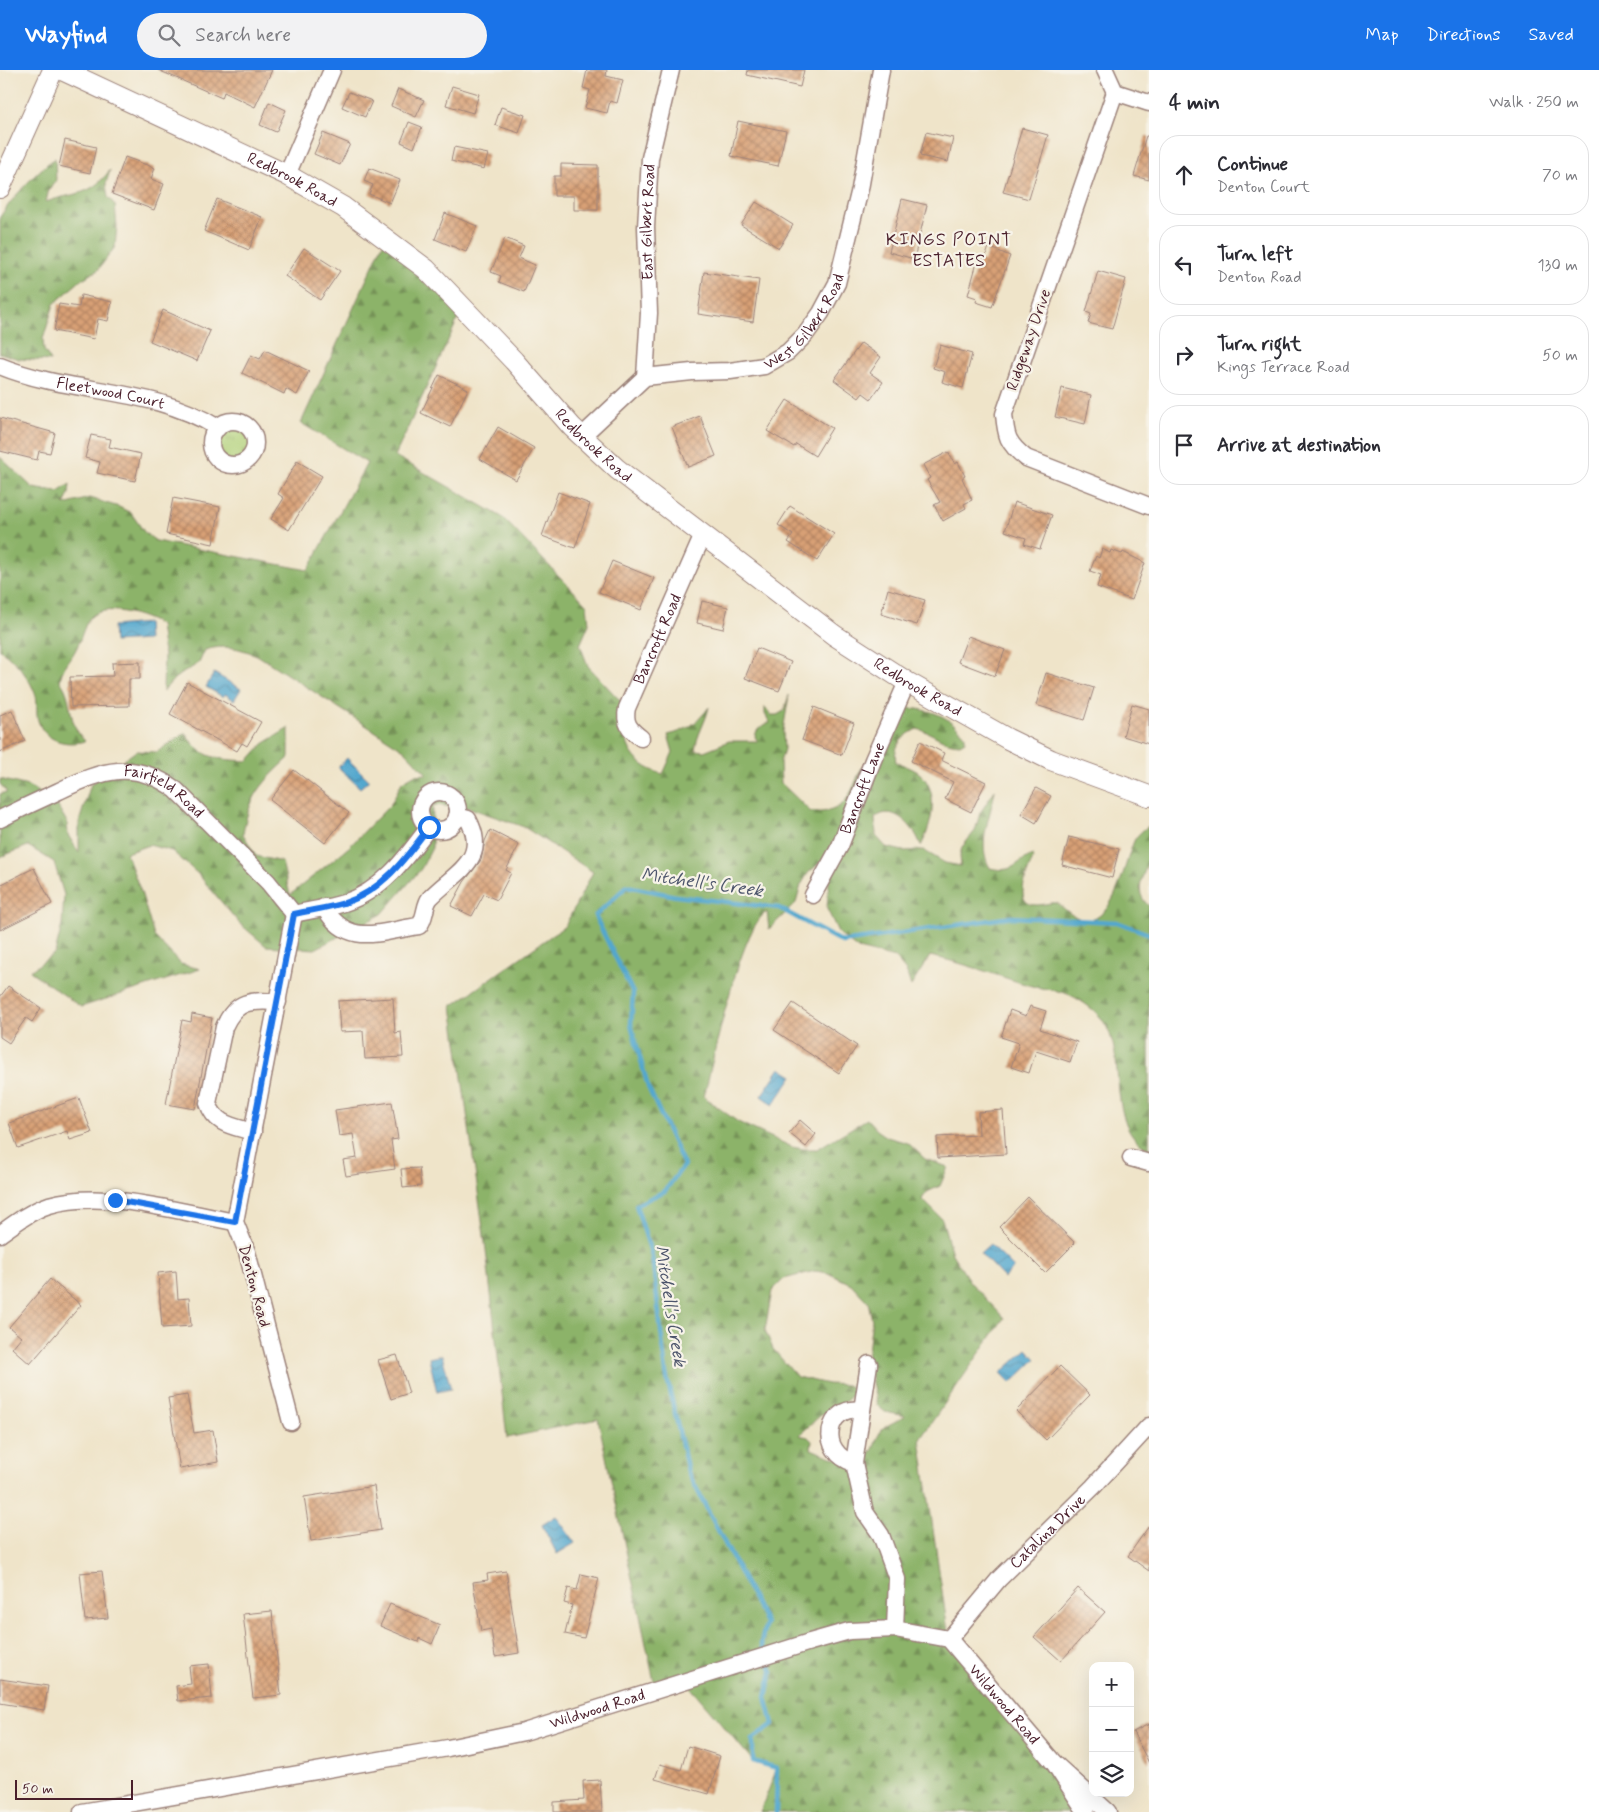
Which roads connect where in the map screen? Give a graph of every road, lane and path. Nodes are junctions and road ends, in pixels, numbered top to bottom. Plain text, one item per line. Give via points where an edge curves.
1 (53, 70) edge
2 (62, 70) edge
3 (332, 70) edge
4 (670, 70) edge
5 (881, 70) edge
6 (1105, 70) edge
7 (1115, 92) junction
8 (1149, 103) edge
9 (286, 175) junction
10 (0, 188) edge
11 (0, 366) edge
12 (644, 377) junction
13 (218, 428) dead end
14 (581, 437) junction
15 (1149, 506) edge
16 (703, 535) junction
17 (907, 682) junction
18 (641, 738) dead end
19 (1149, 796) edge
20 (457, 816) junction
21 (0, 818) edge
22 (429, 827) junction
23 (814, 895) dead end
24 (324, 907) junction
25 (294, 914) junction
26 (278, 1002) junction
27 (253, 1132) junction
28 (1131, 1158) dead end
29 (1149, 1163) edge
30 (235, 1222) junction
31 (0, 1234) edge
32 (869, 1364) dead end
33 (862, 1410) junction
34 (291, 1422) dead end
35 (1149, 1426) edge
36 (854, 1463) junction
37 (895, 1629) junction
38 (949, 1639) junction
39 (1054, 1763) junction
40 (85, 1812) edge
41 (1086, 1812) edge
42 (1108, 1812) edge

1 - 10 main road
2 - 9 main road, Redbrook Road
3 - 9 street
4 - 12 street, East Gilbert Road via 650,158 646,227 649,313
5 - 12 street, West Gilbert Road via 860,189 836,283 805,335 788,352 764,366
6 - 7 street
7 - 8 street
7 - 15 street, Ridgeway Drive via 1004,414 1005,428 1014,449 1026,458
9 - 14 main road, Redbrook Road via 343,207 426,269
11 - 13 street, Fleetwood Court via 50,382 176,406
12 - 14 street
14 - 16 main road, Redbrook Road
16 - 17 main road, Redbrook Road via 834,635
16 - 18 street, Bancroft Road via 627,708 626,722
17 - 19 main road, Redbrook Road via 1051,760
17 - 23 street, Bancroft Lane via 840,846
20 - 22 street via 446,829
20 - 22 street via 457,805 448,795 430,795 420,811
20 - 24 street via 468,819 474,830 476,845 471,861 428,900 424,920 419,926 364,936 351,932 330,918
21 - 25 street, Fairfield Road via 92,775 111,770 137,771 164,781 176,790 268,882
22 - 24 street via 394,872 375,888 345,902
24 - 25 street
25 - 26 street, Denton Road
26 - 27 street, Denton Road
26 - 27 street via 253,1000 228,1016 208,1103 220,1122
27 - 30 street, Denton Road
28 - 29 street
30 - 31 street via 95,1198 50,1205 25,1216
30 - 34 street, Denton Road via 247,1252
32 - 33 street
33 - 36 street
33 - 36 street via 847,1409 840,1413 831,1435 835,1452
35 - 38 street, Catalina Drive via 1093,1487 999,1579
36 - 37 street via 865,1512 881,1535 897,1579
37 - 38 street, Wildwood Road
37 - 40 street, Wildwood Road via 849,1631 524,1732
38 - 39 street, Wildwood Road
39 - 41 street, Wildwood Road
39 - 42 street, Wildwood Road

